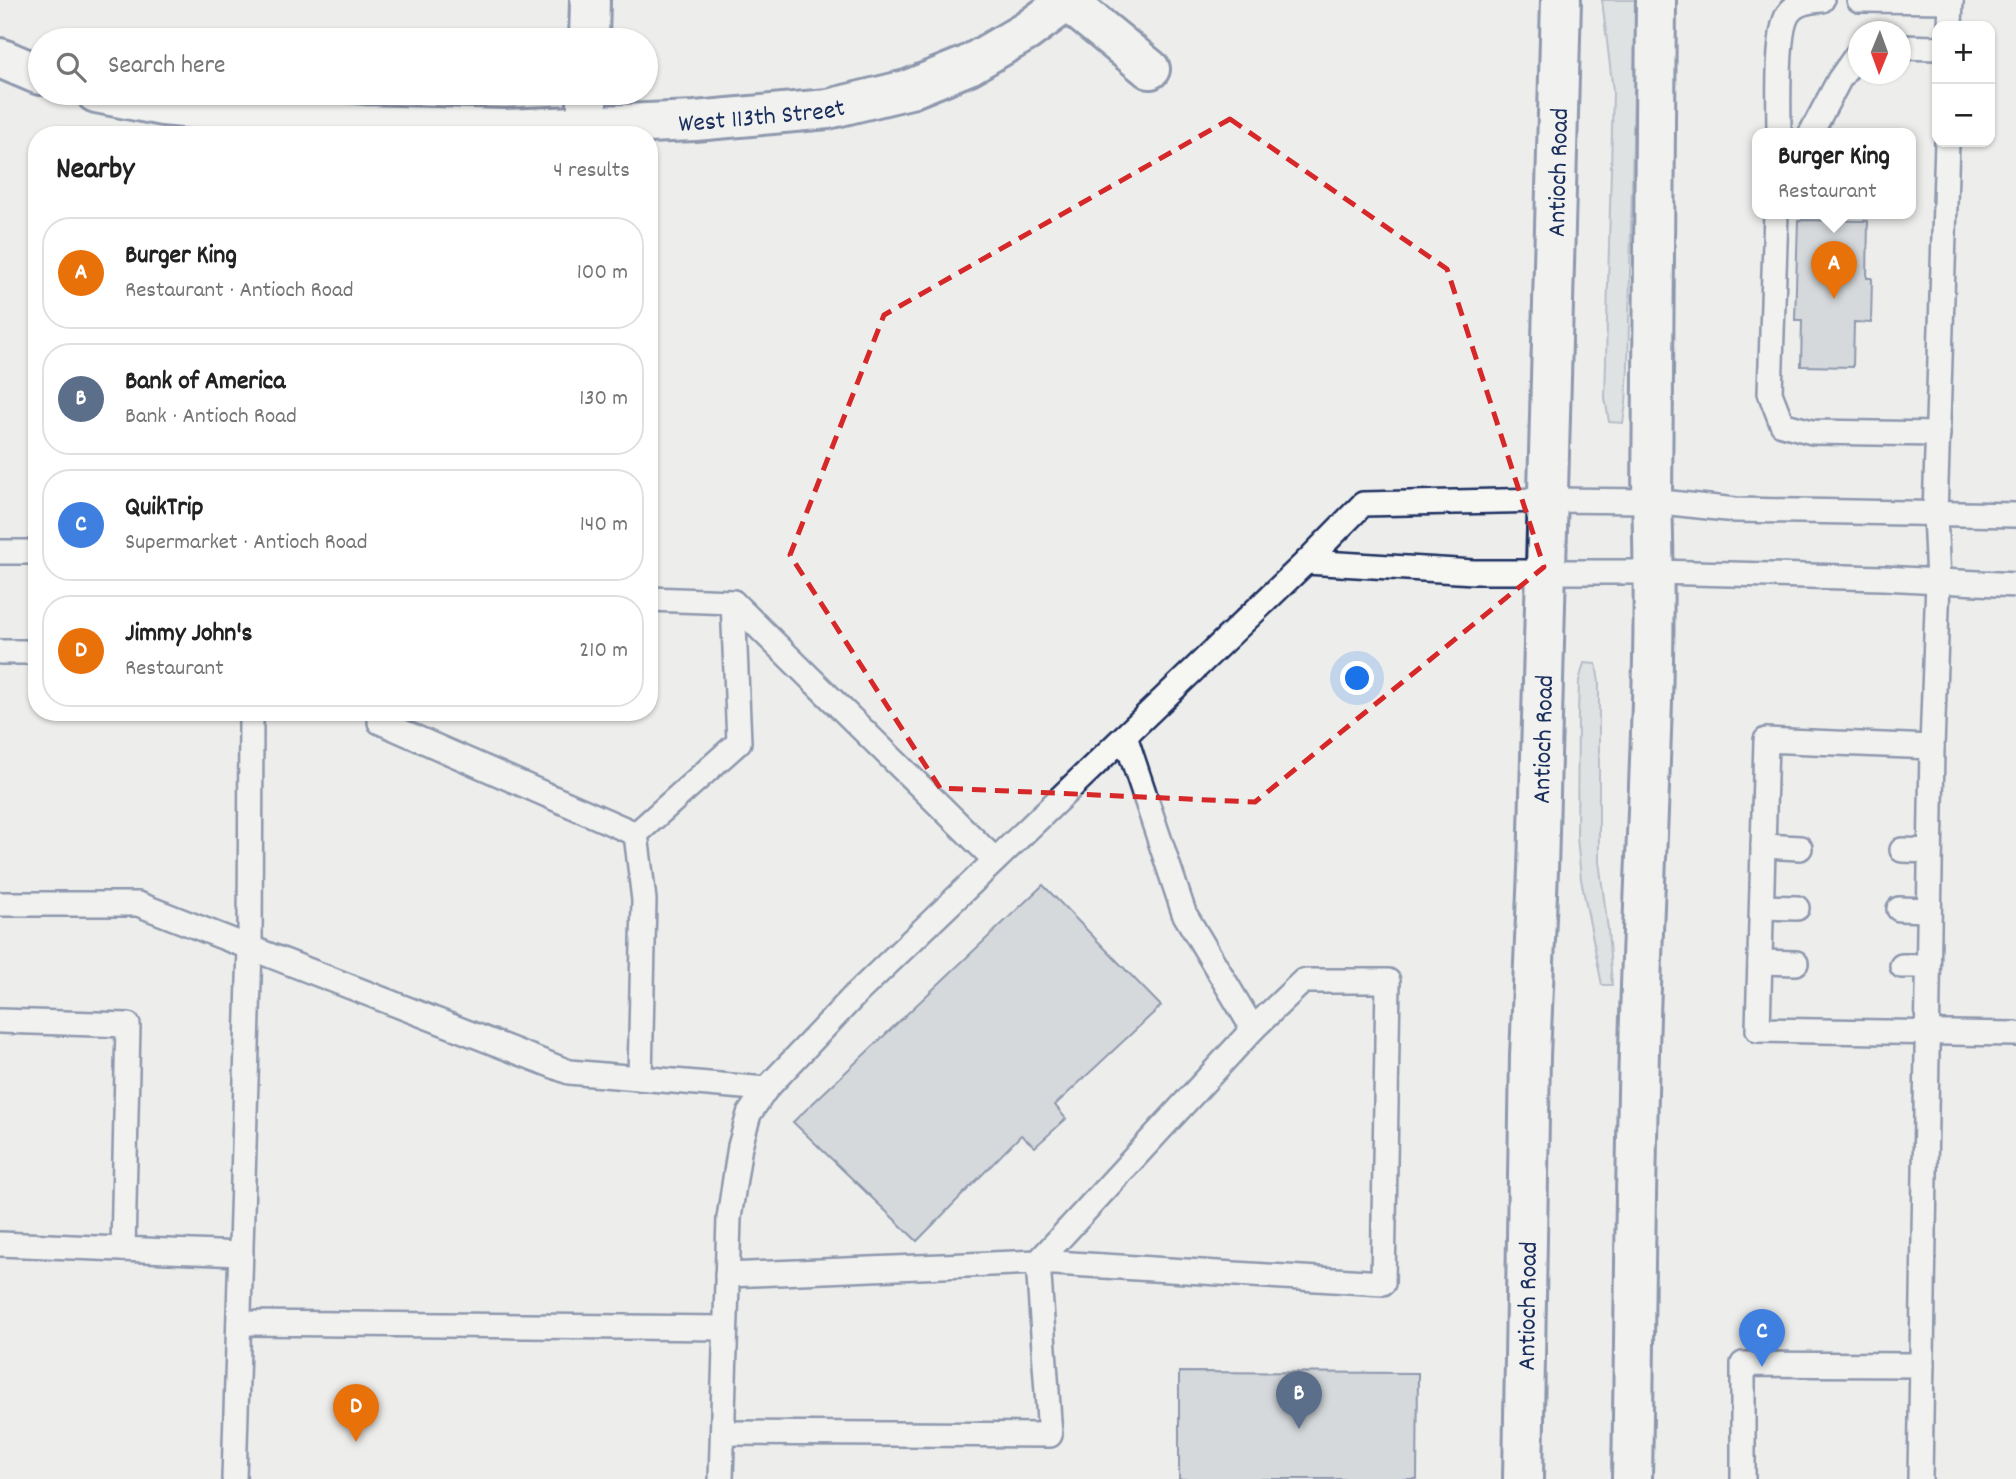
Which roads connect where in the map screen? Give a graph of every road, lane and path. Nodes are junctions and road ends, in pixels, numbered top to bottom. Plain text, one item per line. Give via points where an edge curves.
1 (590, 0) edge
2 (1561, 0) edge
3 (1656, 0) edge
4 (1822, 0) edge
5 (1859, 0) edge
6 (1951, 0) edge
7 (1068, 1) edge
8 (1950, 21) edge
9 (589, 28) edge
10 (1911, 47) edge
11 (1932, 48) edge
12 (0, 58) edge
13 (1848, 67) edge
14 (1150, 69) dead end
15 (28, 70) edge
16 (158, 105) edge
17 (587, 109) edge
18 (398, 126) edge
19 (517, 126) edge
20 (1779, 128) edge
21 (1814, 128) edge
22 (1947, 147) edge
23 (1776, 219) edge
24 (1938, 434) junction
25 (1546, 500) junction
26 (1652, 502) junction
27 (1935, 514) junction
28 (2016, 515) edge
29 (0, 552) edge
30 (28, 552) edge
31 (1306, 562) junction
32 (1655, 572) junction
33 (1545, 573) junction
34 (1938, 581) junction
35 (2016, 584) edge
36 (658, 598) edge
37 (733, 601) junction
38 (0, 652) edge
39 (28, 652) edge
40 (251, 721) edge
41 (380, 721) edge
42 (1125, 736) junction
43 (1932, 747) junction
44 (636, 834) junction
45 (1763, 846) junction
46 (1800, 848) dead end
47 (1902, 850) dead end
48 (1930, 851) junction
49 (995, 860) junction
50 (0, 904) edge
51 (1762, 907) junction
52 (1797, 908) dead end
53 (1899, 909) dead end
54 (1929, 910) junction
55 (250, 947) junction
56 (1760, 962) junction
57 (1797, 963) dead end
58 (1902, 966) dead end
59 (1928, 966) junction
60 (0, 1021) edge
61 (1253, 1029) junction
62 (1927, 1033) junction
63 (2016, 1034) edge
64 (640, 1078) junction
65 (766, 1089) junction
66 (0, 1244) edge
67 (123, 1249) junction
68 (241, 1254) junction
69 (1038, 1262) junction
70 (727, 1275) junction
71 (239, 1323) junction
72 (726, 1328) junction
73 (1922, 1365) junction
74 (723, 1433) junction
75 (234, 1479) edge
76 (721, 1479) edge
77 (1523, 1479) edge
78 (1632, 1479) edge
79 (1743, 1479) edge
80 (1920, 1479) edge

1 - 9 main road
2 - 25 main road, Antioch Road
3 - 26 main road
4 - 20 lane via 1804,1 1788,13 1782,37
5 - 6 lane
6 - 8 lane
7 - 14 main road
7 - 17 main road, West 113th Street via 1027,32 969,65 910,89 828,109 695,121
10 - 11 lane
12 - 15 main road
13 - 21 lane
16 - 18 main road, West 113th Street
17 - 19 main road, West 113th Street
22 - 24 lane
23 - 24 lane via 1770,393 1782,424 1812,432
24 - 27 lane
25 - 26 lane
25 - 31 lane via 1363,504
25 - 33 main road, Antioch Road
26 - 27 lane via 1736,510
26 - 32 main road
27 - 28 lane
27 - 34 lane
29 - 30 lane
31 - 33 lane
31 - 42 lane
32 - 33 lane
32 - 34 lane
32 - 78 main road
33 - 77 main road, Antioch Road
34 - 35 lane
34 - 43 lane
36 - 37 lane
37 - 44 lane via 739,742
37 - 49 lane
38 - 39 lane
40 - 55 lane
41 - 44 lane
42 - 49 lane
42 - 61 lane via 1184,913
43 - 45 lane via 1766,740
43 - 48 lane
44 - 64 lane via 644,900
45 - 46 lane
45 - 51 lane
47 - 48 lane
48 - 54 lane
49 - 65 lane via 856,994
50 - 55 lane via 138,904
51 - 52 lane
51 - 56 lane
53 - 54 lane
54 - 59 lane
55 - 64 lane via 569,1072
55 - 68 lane
56 - 57 lane
56 - 62 lane via 1758,1030
58 - 59 lane
59 - 62 lane
60 - 67 lane via 128,1025
61 - 69 lane
61 - 69 lane via 1303,981 1388,981 1383,1283
62 - 63 lane
62 - 73 lane
64 - 65 lane
65 - 70 lane via 749,1114 740,1146 729,1218
66 - 67 lane
67 - 68 lane
68 - 71 lane
69 - 70 lane
69 - 74 lane via 1050,1435
70 - 72 lane
71 - 72 lane
71 - 75 lane
72 - 74 lane
73 - 79 lane via 1743,1364
73 - 80 lane
74 - 76 lane

